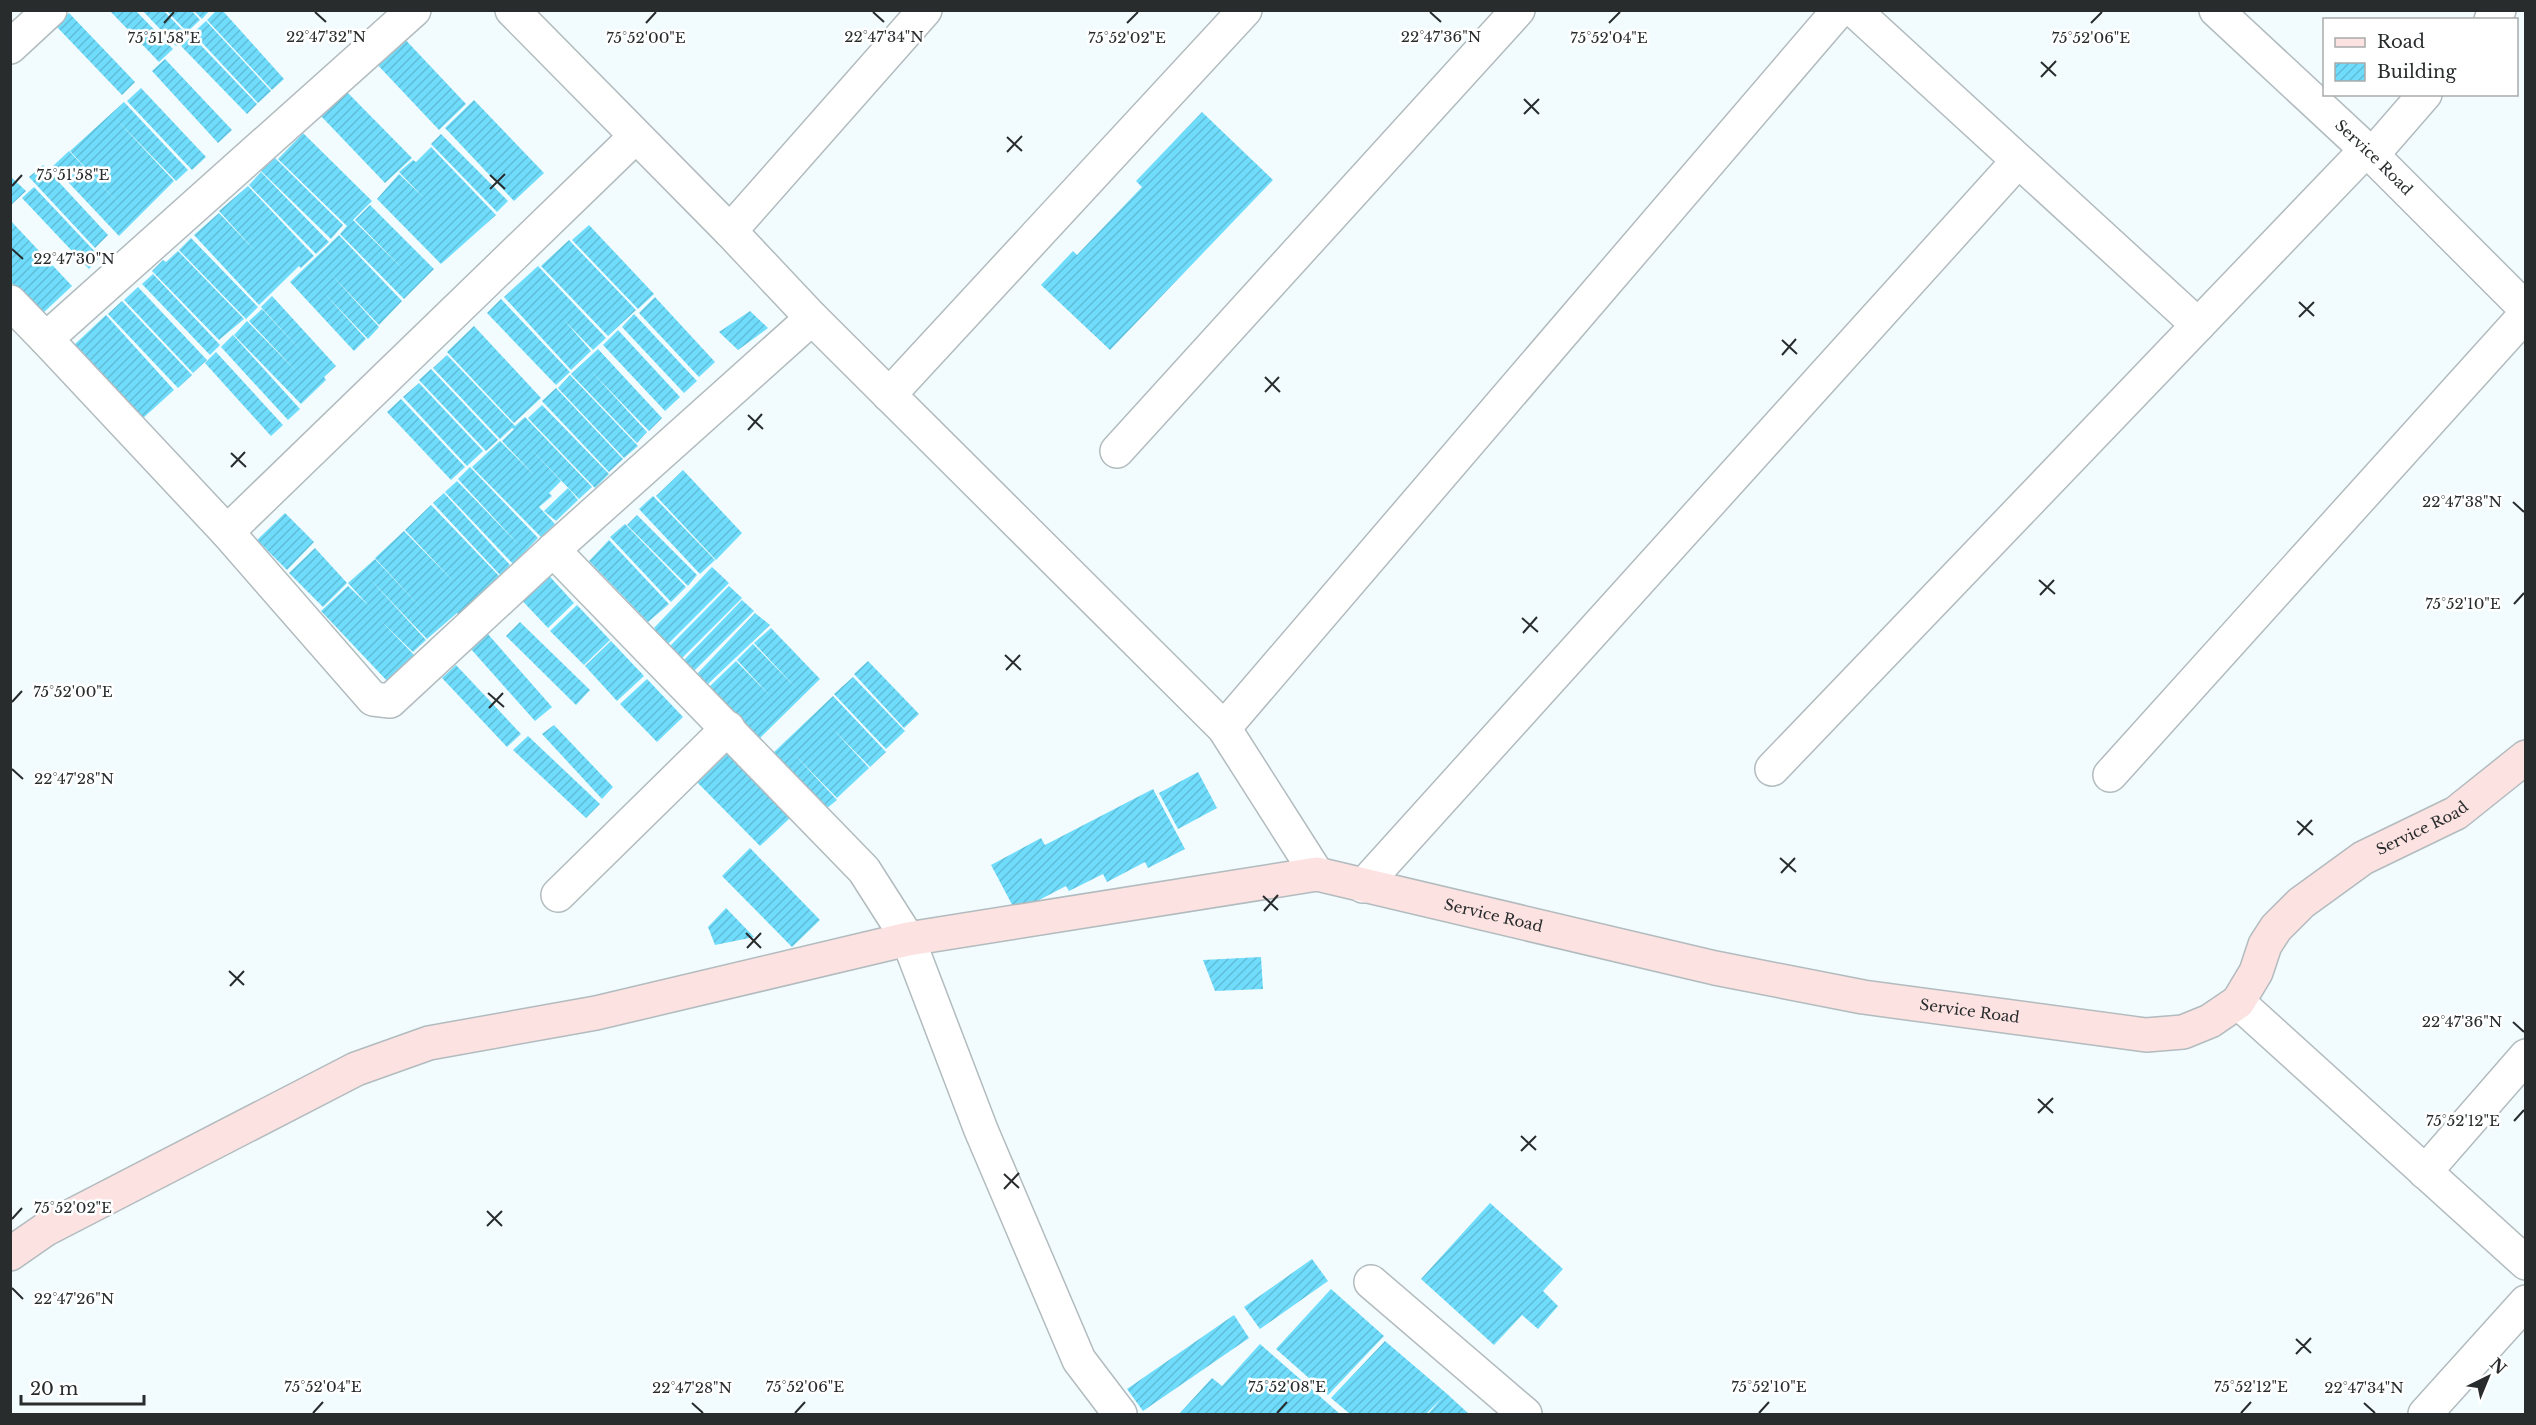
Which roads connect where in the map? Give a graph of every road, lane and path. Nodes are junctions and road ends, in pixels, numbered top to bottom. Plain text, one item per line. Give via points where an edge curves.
1 (50, 10) edge
2 (414, 10) edge
3 (512, 10) edge
4 (925, 10) edge
5 (1245, 10) edge
6 (1518, 10) edge
7 (1839, 10) edge
8 (1854, 10) edge
9 (2216, 10) edge
10 (10, 47) edge
11 (2423, 96) edge
12 (635, 137) junction
13 (2369, 152) junction
14 (2018, 161) junction
15 (730, 231) junction
16 (10, 302) edge
17 (2526, 311) edge
18 (812, 318) junction
19 (2198, 325) junction
20 (46, 339) junction
21 (889, 395) junction
22 (1117, 451) dead end
23 (227, 532) junction
24 (553, 550) junction
25 (728, 728) junction
26 (1224, 728) junction
27 (2526, 757) edge
28 (1772, 769) dead end
29 (2110, 775) dead end
30 (1317, 874) junction
31 (1363, 886) junction
32 (558, 895) dead end
33 (908, 939) junction
34 (2238, 1002) junction
35 (2526, 1056) edge
36 (2426, 1172) junction
37 (10, 1254) edge
38 (2526, 1263) edge
39 (1371, 1282) dead end
40 (2526, 1302) edge
41 (1120, 1414) edge
42 (1525, 1414) edge
43 (2425, 1414) edge

1 - 10 street
2 - 20 street
3 - 12 street
4 - 15 street
5 - 21 street
6 - 22 street
7 - 26 street
8 - 14 street
9 - 13 street, Service Road
11 - 13 street
12 - 15 street
12 - 23 street
13 - 17 street, Service Road
13 - 19 street
14 - 19 street
14 - 31 street
15 - 18 street
16 - 20 street
17 - 29 street
18 - 21 street
18 - 24 street
19 - 28 street
20 - 23 street
21 - 26 street
23 - 24 street via 373,699 390,701
24 - 25 street
25 - 32 street
25 - 33 street via 864,870
26 - 30 street
27 - 34 street, Service Road via 2456,813 2363,858 2301,903 2265,945 2256,972
30 - 31 street, Service Road
30 - 33 street
31 - 34 street, Service Road via 1715,968 1863,997 2146,1035 2182,1032 2210,1021
33 - 37 street via 596,1013 429,1043 356,1069 46,1228
33 - 41 street via 981,1130 1079,1360
34 - 36 street
35 - 36 street
36 - 38 street
39 - 42 street
40 - 43 street

